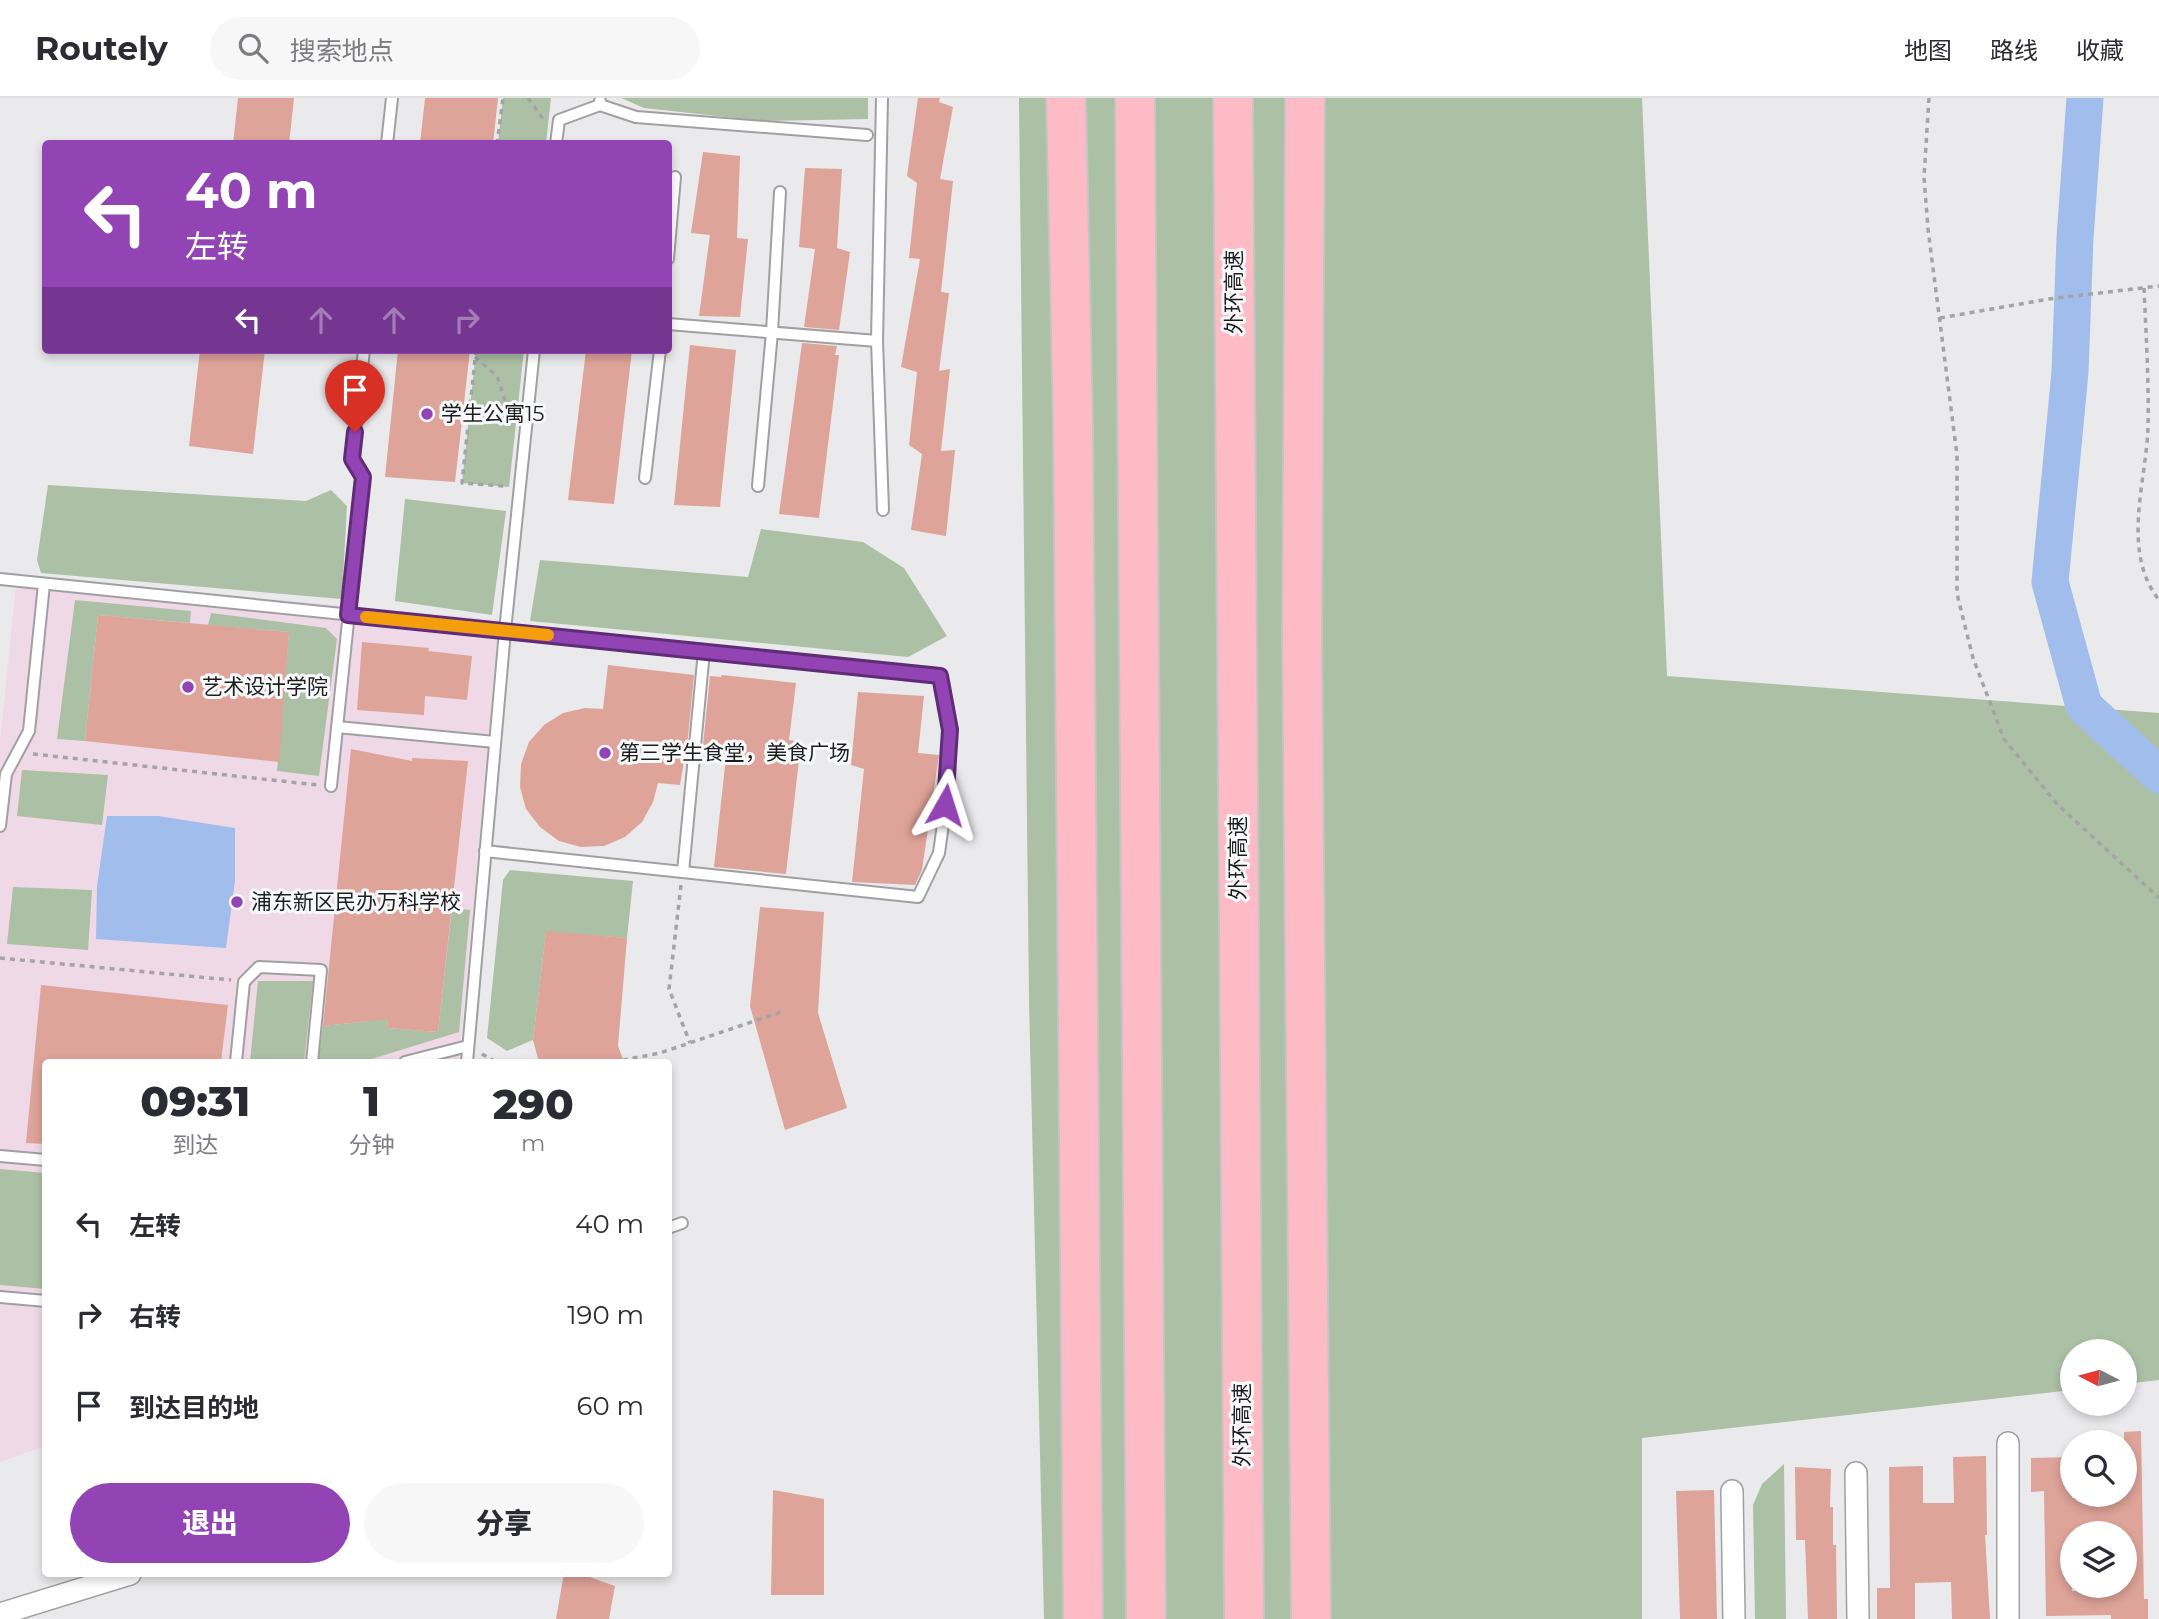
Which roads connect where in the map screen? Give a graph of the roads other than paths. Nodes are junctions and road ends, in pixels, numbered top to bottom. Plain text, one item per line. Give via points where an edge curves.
1 (392, 98) edge
2 (882, 98) edge
3 (1066, 98) edge
4 (1135, 98) edge
5 (1233, 98) edge
6 (1305, 98) edge
7 (600, 102) edge
8 (867, 135) dead end
9 (387, 140) edge
10 (556, 140) edge
11 (675, 177) dead end
12 (780, 192) dead end
13 (672, 212) edge
14 (672, 324) edge
15 (772, 332) junction
16 (877, 341) junction
17 (364, 354) edge
18 (534, 354) edge
19 (660, 354) edge
20 (645, 478) dead end
21 (758, 486) dead end
22 (883, 510) dead end
23 (0, 579) edge
24 (44, 584) junction
25 (348, 615) junction
26 (505, 631) junction
27 (704, 651) junction
28 (337, 727) junction
29 (495, 742) junction
30 (331, 786) road end
31 (0, 826) edge
32 (485, 851) junction
33 (683, 872) junction
34 (468, 1046) junction
35 (236, 1059) edge
36 (312, 1059) edge
37 (417, 1059) edge
38 (467, 1059) edge
39 (0, 1156) edge
40 (42, 1160) edge
41 (682, 1223) dead end
42 (672, 1226) edge
43 (0, 1297) edge
44 (42, 1301) edge
45 (2008, 1443) dead end
46 (1856, 1473) dead end
47 (1732, 1491) dead end
48 (120, 1577) edge
49 (0, 1614) edge
50 (1083, 1619) edge
51 (1146, 1619) edge
52 (1244, 1619) edge
53 (1311, 1619) edge
54 (1734, 1619) edge
55 (1858, 1619) edge
56 (2008, 1619) edge

1 - 9 lane
2 - 16 lane
3 - 50 highway
4 - 51 highway
5 - 52 highway, 外环高速
6 - 53 highway via 1303,650
7 - 8 lane via 636,117
7 - 10 lane via 559,120
11 - 13 lane
12 - 15 lane
14 - 15 lane
15 - 16 lane
15 - 21 lane
16 - 22 lane
17 - 25 lane via 352,459 363,477
18 - 26 lane
19 - 20 lane
23 - 24 lane
24 - 25 lane
24 - 31 lane via 29,731 6,774
25 - 26 lane
25 - 28 lane
26 - 27 lane
26 - 29 lane
27 - 33 lane
27 - 33 lane via 940,676 950,730 949,781 939,853 918,897
28 - 29 lane
28 - 30 lane
29 - 32 lane
32 - 33 lane
32 - 34 lane
34 - 37 lane
34 - 38 lane
35 - 36 lane via 244,982 258,967 321,970
39 - 40 lane
41 - 42 lane
43 - 44 lane
45 - 56 street
46 - 55 street
47 - 54 street
48 - 49 street

